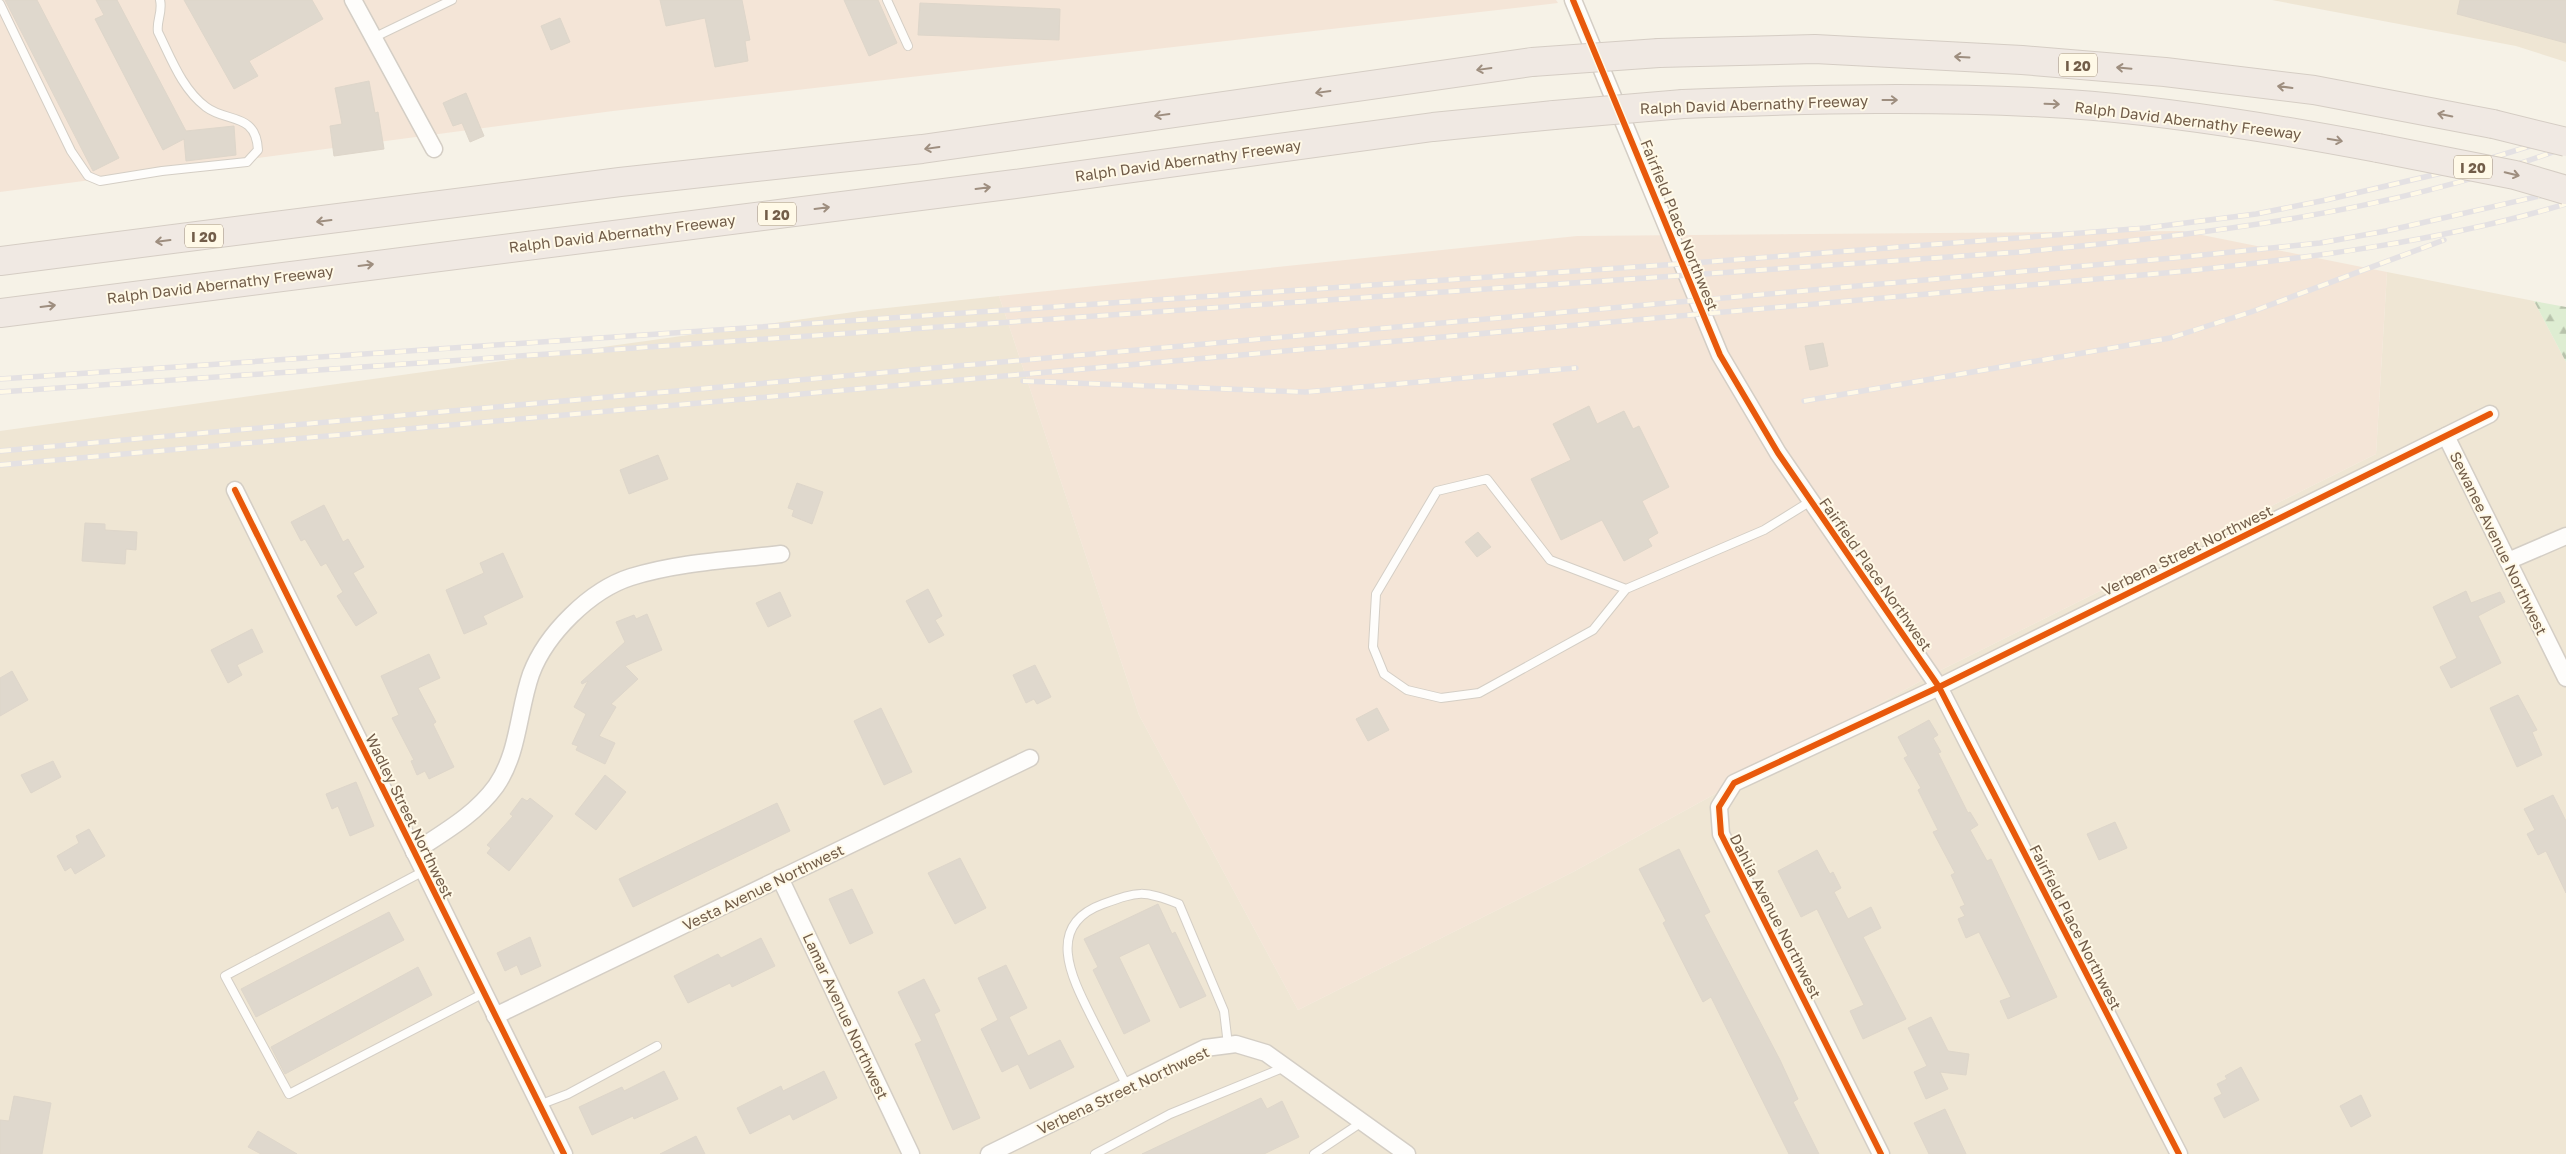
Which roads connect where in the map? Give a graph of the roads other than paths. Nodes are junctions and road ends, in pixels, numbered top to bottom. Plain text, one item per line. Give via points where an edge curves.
1 (160, 0) edge
2 (353, 0) edge
3 (452, 0) edge
4 (887, 0) edge
5 (1573, 0) edge
6 (0, 4) edge
7 (374, 38) junction
8 (908, 46) dead end
9 (2566, 142) edge
10 (434, 149) dead end
11 (2566, 190) edge
12 (0, 261) edge
13 (0, 313) edge
14 (2490, 414) dead end
15 (2446, 436) junction
16 (235, 490) dead end
17 (1811, 501) junction
18 (2566, 536) edge
19 (781, 554) dead end
20 (2508, 561) junction
21 (1626, 589) junction
22 (2566, 678) edge
23 (1939, 687) junction
24 (1030, 758) dead end
25 (414, 852) junction
26 (424, 871) junction
27 (780, 878) junction
28 (484, 993) junction
29 (495, 1016) junction
30 (1228, 1045) junction
31 (657, 1046) dead end
32 (1285, 1066) junction
33 (1127, 1086) junction
34 (540, 1105) junction
35 (1362, 1122) junction
36 (1019, 1148) edge
37 (564, 1154) edge
38 (911, 1154) edge
39 (990, 1154) edge
40 (1095, 1154) edge
41 (1314, 1154) edge
42 (1407, 1154) edge
43 (1881, 1154) edge
44 (2179, 1154) edge

1 - 6 lane via 158,32 189,90 207,108 244,122 256,135 258,150 248,162 100,181 88,176 71,151
2 - 7 street
3 - 7 lane
4 - 8 lane
5 - 17 street, Fairfield Place Northwest via 1720,355 1778,453
7 - 10 street
9 -> 12 highway, I 20, bridge via 2493,124 2314,90 2165,72 1815,49 1659,53 1532,62 922,149 620,182
13 -> 11 highway, Ralph David Abernathy Freeway / I 20, bridge via 1433,127 1683,104 1865,99 2069,104 2155,113 2378,148 2515,175
14 - 15 street, Verbena Street Northwest
15 - 20 street, Sewanee Avenue Northwest
15 - 23 street, Verbena Street Northwest
16 - 25 street, Wadley Street Northwest
17 - 21 lane via 1764,530
17 - 23 street, Fairfield Place Northwest
18 - 20 street
19 - 25 street via 675,566 630,577 588,600 554,633 531,674 512,753 496,785 469,816
20 - 22 street, Sewanee Avenue Northwest
21 - 21 lane via 1550,560 1487,479 1438,491 1376,594 1373,647 1384,674 1407,690 1442,698 1479,693 1593,630
23 - 43 street, Dahlia Avenue Northwest via 1734,783 1719,807 1721,834
23 - 44 street, Fairfield Place Northwest
24 - 27 street, Vesta Avenue Northwest
25 - 26 street, Wadley Street Northwest
26 - 28 street, Wadley Street Northwest
26 - 28 lane via 225,976 289,1094
27 - 29 street, Vesta Avenue Northwest
27 - 38 street, Lamar Avenue Northwest
28 - 29 street, Wadley Street Northwest
29 - 34 street, Wadley Street Northwest
30 - 32 street, Verbena Street Northwest via 1236,1044 1266,1053
30 - 33 street, Verbena Street Northwest via 1205,1048
30 - 33 lane via 1224,1012 1179,904 1139,892 1100,905 1076,921 1069,934 1068,966
31 - 34 lane via 568,1094
32 - 35 street, Verbena Street Northwest
32 - 40 lane via 1170,1114
33 - 36 street, Verbena Street Northwest
34 - 37 street, Wadley Street Northwest
35 - 41 lane
35 - 42 street, Verbena Street Northwest
36 - 39 street, Verbena Street Northwest

